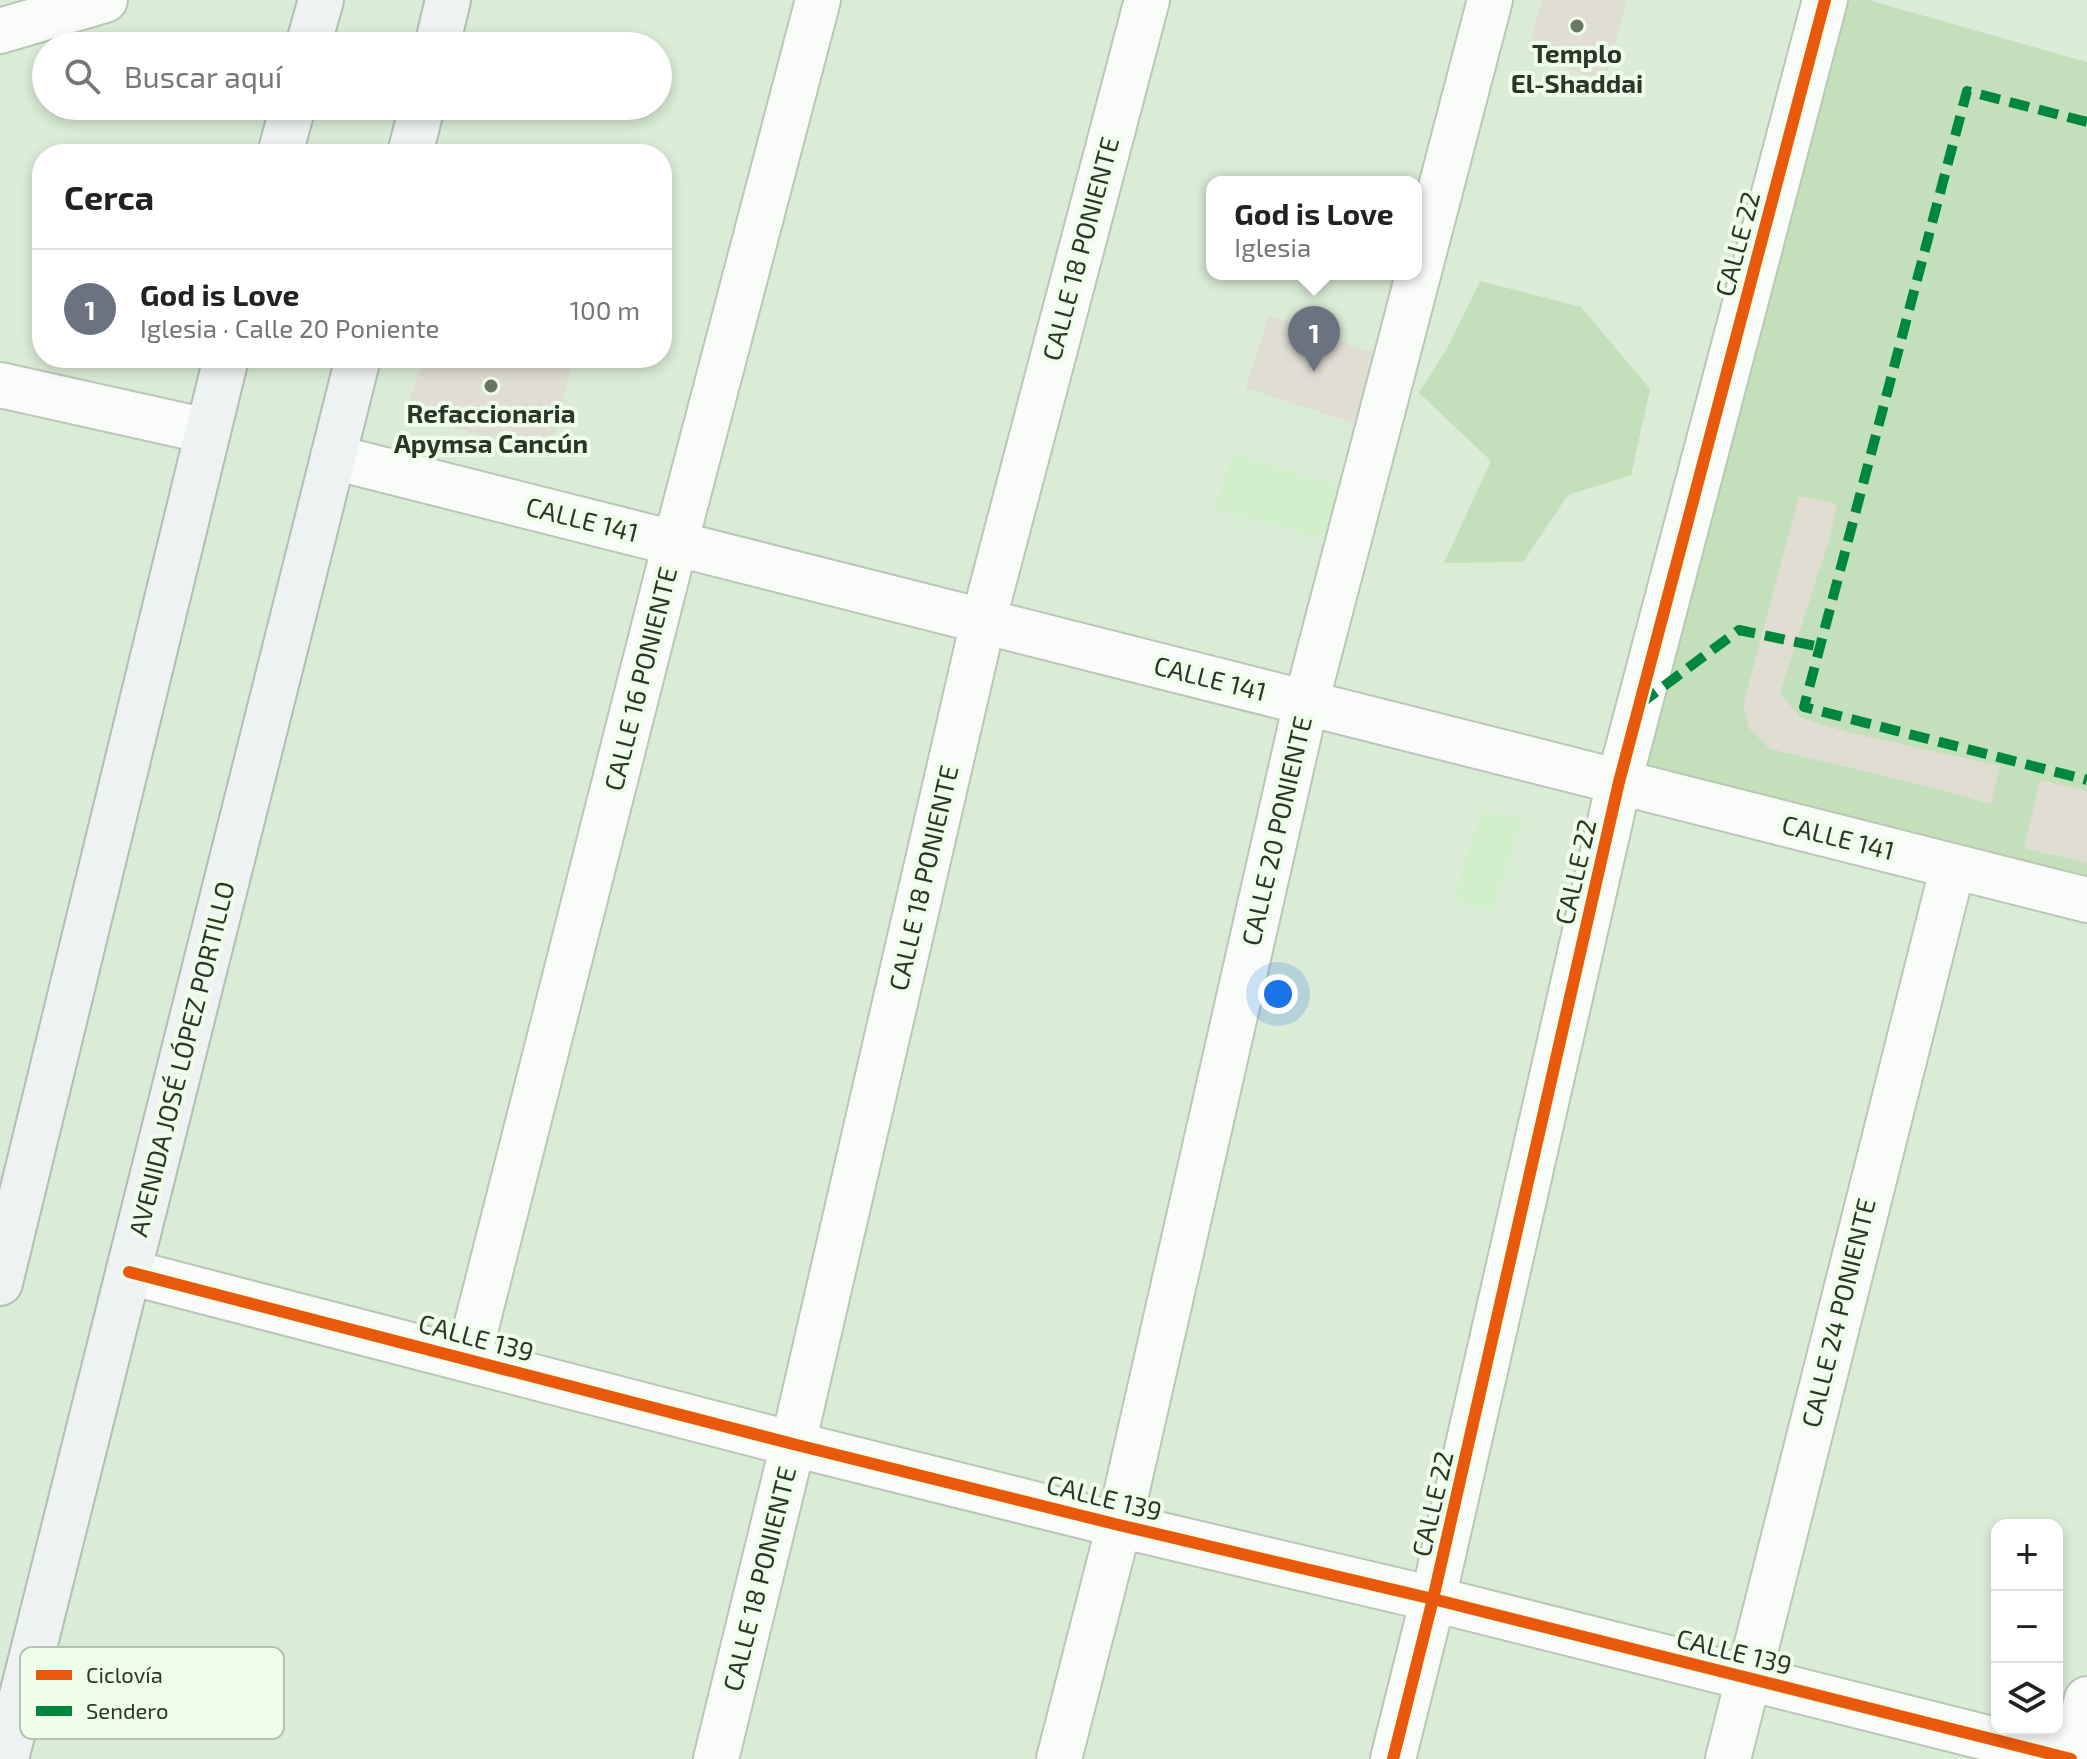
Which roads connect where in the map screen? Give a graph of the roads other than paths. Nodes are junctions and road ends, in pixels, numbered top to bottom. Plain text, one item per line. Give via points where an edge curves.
1 (105, 0) edge
2 (321, 0) edge
3 (448, 0) edge
4 (818, 0) edge
5 (1147, 0) edge
6 (1490, 0) edge
7 (1825, 0) edge
8 (0, 31) edge
9 (312, 32) edge
10 (440, 32) edge
11 (289, 120) edge
12 (418, 120) edge
13 (283, 144) edge
14 (412, 144) edge
15 (1422, 260) edge
16 (1417, 280) edge
17 (223, 368) edge
18 (355, 368) edge
19 (0, 385) edge
20 (207, 431) junction
21 (333, 457) junction
22 (675, 544) junction
23 (983, 622) junction
24 (1306, 703) junction
25 (1619, 782) junction
26 (1953, 866) junction
27 (2087, 900) edge
28 (129, 1272) junction
29 (0, 1283) edge
30 (468, 1359) junction
31 (793, 1444) junction
32 (1119, 1525) junction
33 (1433, 1599) junction
34 (34, 1647) edge
35 (1747, 1678) junction
36 (2087, 1699) edge
37 (20, 1704) edge
38 (6, 1759) edge
39 (716, 1759) edge
40 (1059, 1759) edge
41 (1393, 1759) edge
42 (1728, 1759) edge
43 (2071, 1759) edge

1 - 8 street
2 - 9 main road
3 - 10 main road
4 - 22 street, CALLE 16 PONIENTE
5 - 23 street, CALLE 18 PONIENTE
6 - 15 street, CALLE 20 PONIENTE
7 - 25 street, CALLE 22
11 - 13 main road
12 - 14 main road
16 - 24 street, CALLE 20 PONIENTE
17 - 20 main road
18 - 21 main road, AVENIDA JOSÉ LÓPEZ PORTILLO
19 - 20 street
20 - 29 main road
21 - 22 street, CALLE 141
21 - 28 main road, AVENIDA JOSÉ LÓPEZ PORTILLO
22 - 23 street, CALLE 141
22 - 30 street, CALLE 16 PONIENTE
23 - 24 street, CALLE 141
23 - 31 street, CALLE 18 PONIENTE
24 - 25 street, CALLE 141
24 - 32 street, CALLE 20 PONIENTE
25 - 26 street, CALLE 141
25 - 33 street, CALLE 22
26 - 27 street, CALLE 141
26 - 35 street, CALLE 24 PONIENTE
28 - 30 street, CALLE 139
28 - 34 main road, AVENIDA JOSÉ LÓPEZ PORTILLO
30 - 31 street, CALLE 139
31 - 32 street, CALLE 139
31 - 39 street, CALLE 18 PONIENTE
32 - 33 street, CALLE 139
32 - 40 street, CALLE 20 PONIENTE
33 - 35 street, CALLE 139
33 - 41 street, CALLE 22
35 - 42 street, CALLE 24 PONIENTE
35 - 43 street, CALLE 139
36 - 43 street
37 - 38 main road, AVENIDA JOSÉ LÓPEZ PORTILLO

